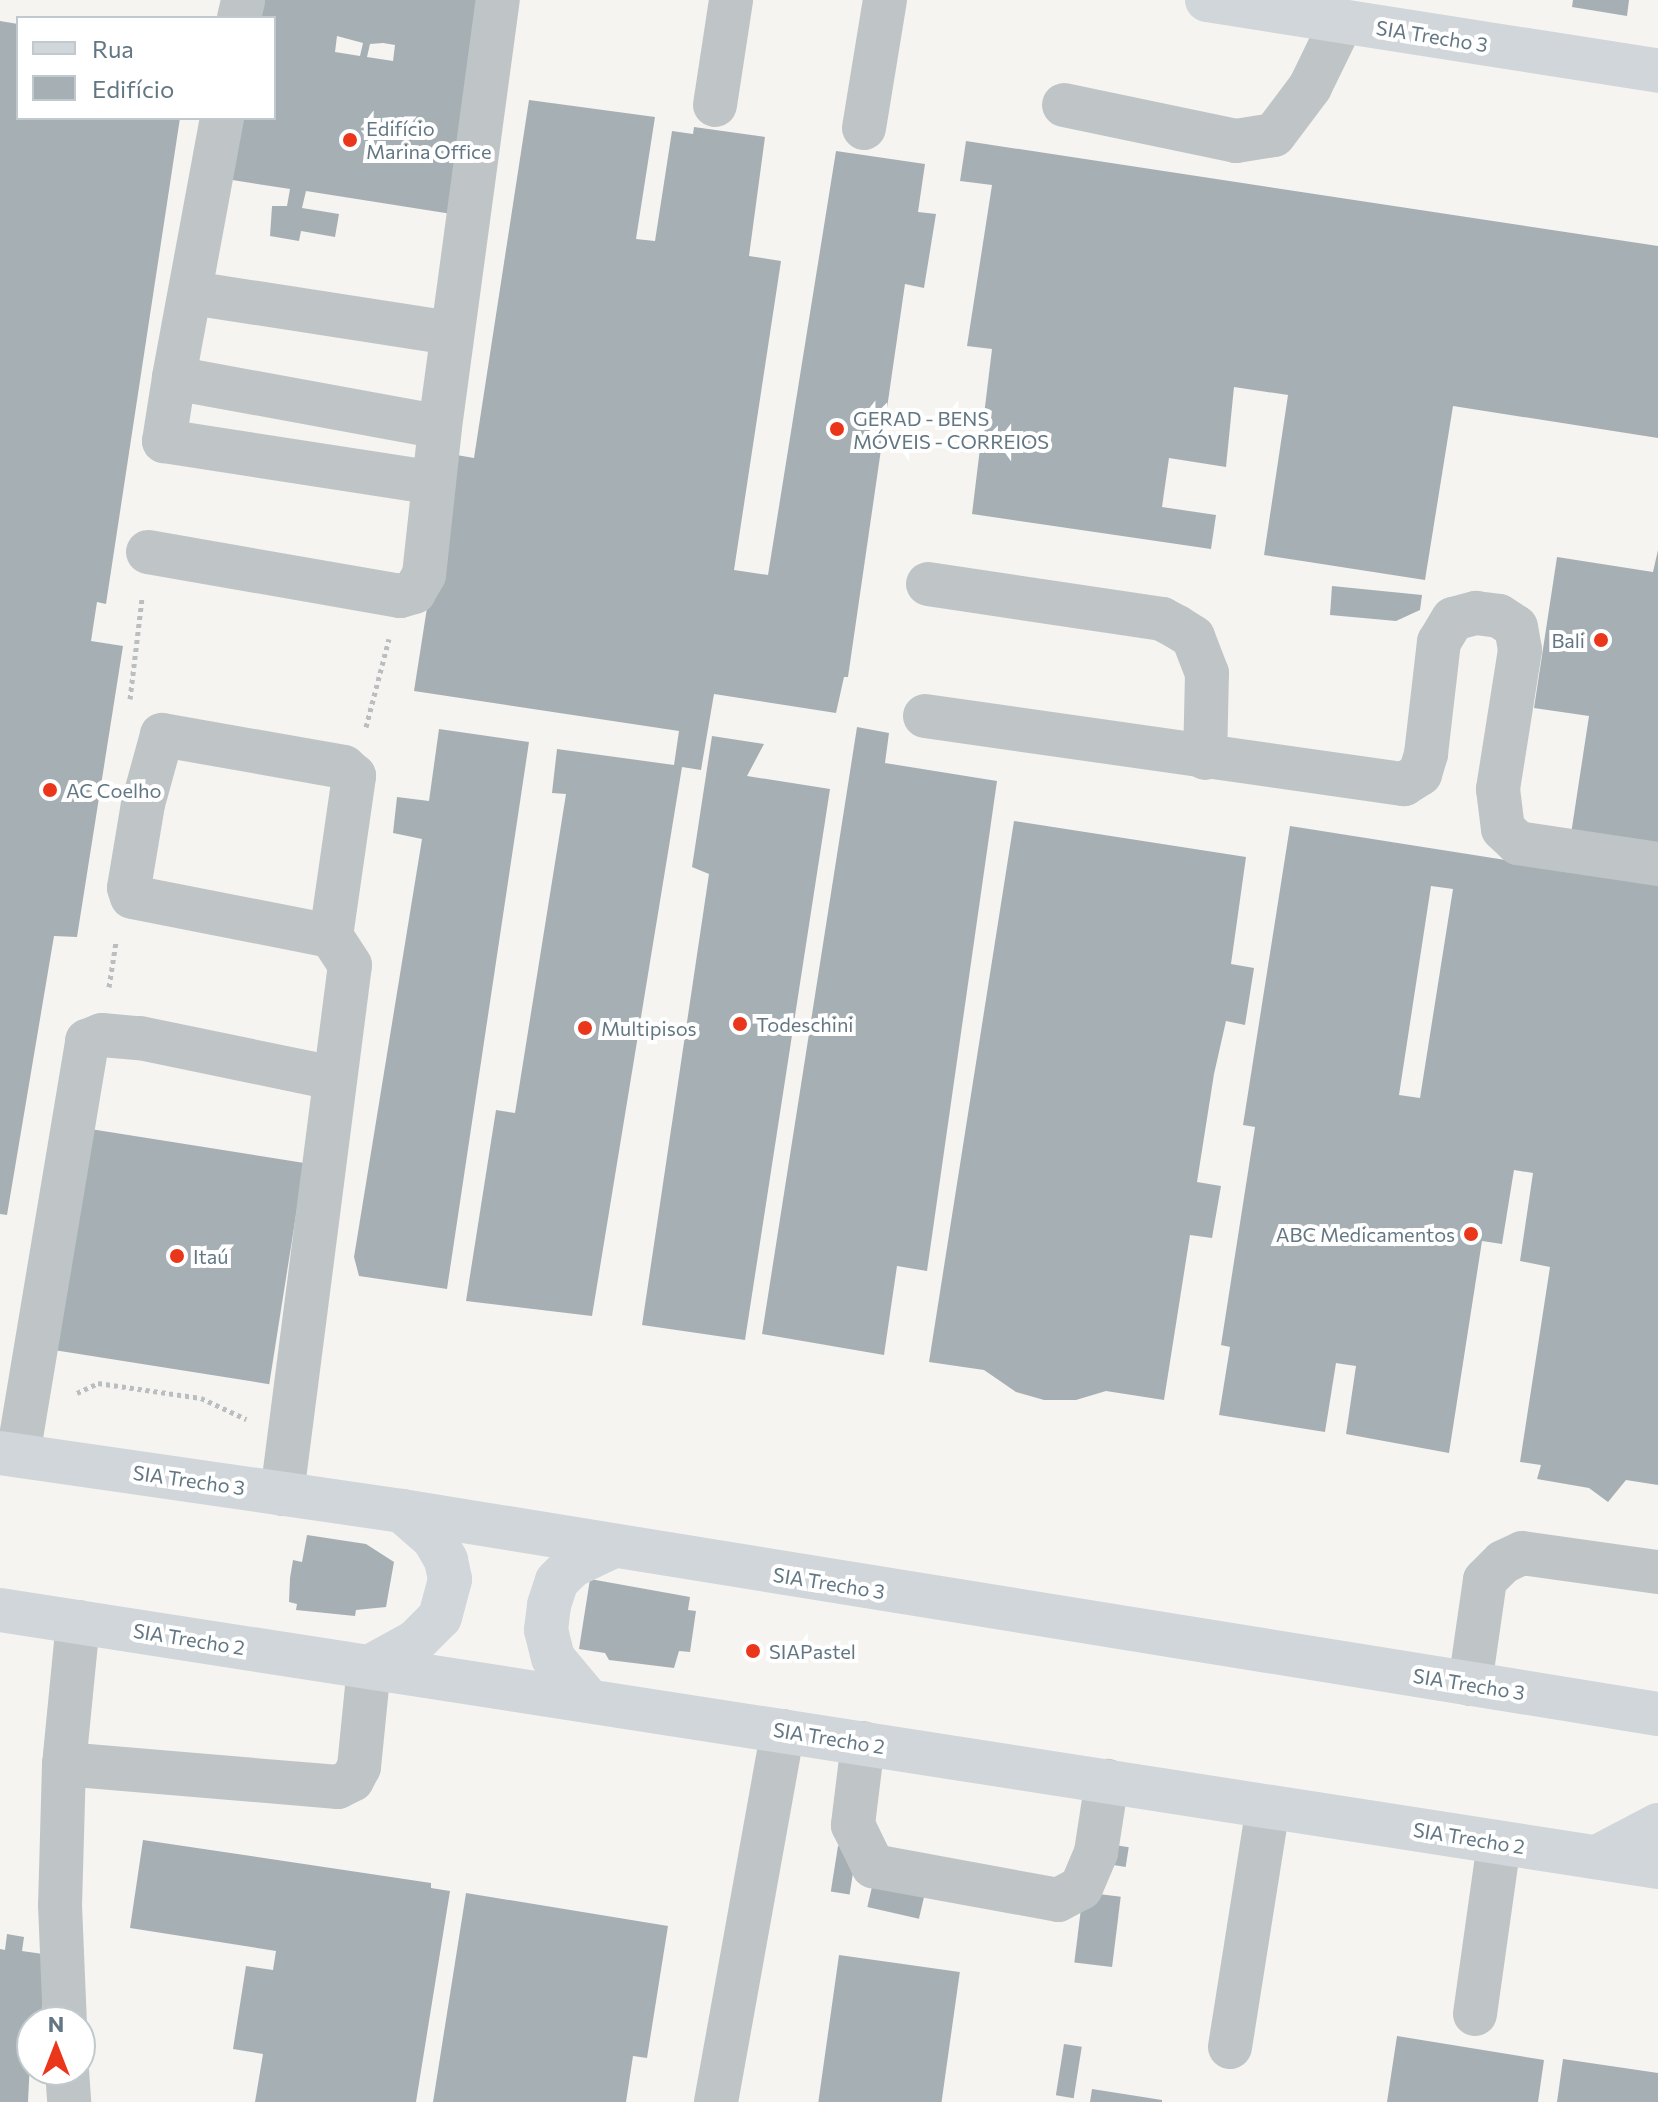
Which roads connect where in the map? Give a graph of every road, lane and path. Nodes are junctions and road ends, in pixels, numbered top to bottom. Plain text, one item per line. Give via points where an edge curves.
1 (498, 0) edge
2 (731, 0) edge
3 (885, 0) edge
4 (1207, 0) edge
5 (1345, 11) edge
6 (1658, 71) edge
7 (715, 105) dead end
8 (1064, 105) dead end
9 (222, 120) edge
10 (864, 128) dead end
11 (192, 293) junction
12 (449, 333) junction
13 (174, 378) junction
14 (440, 427) junction
15 (434, 483) junction
16 (148, 552) joint
17 (928, 584) dead end
18 (400, 596) junction
19 (925, 716) dead end
20 (162, 735) junction
21 (1205, 758) junction
22 (354, 776) junction
23 (1658, 864) edge
24 (331, 936) junction
25 (116, 943) dead end
26 (109, 983) dead end
27 (334, 1078) junction
28 (29, 1389) junction
29 (288, 1428) junction
30 (9, 1454) edge
31 (282, 1494) junction
32 (402, 1511) junction
33 (609, 1548) junction
34 (1658, 1572) edge
35 (0, 1610) edge
36 (78, 1622) junction
37 (369, 1667) junction
38 (1470, 1684) junction
39 (589, 1701) junction
40 (1658, 1714) edge
41 (783, 1731) junction
42 (863, 1743) junction
43 (64, 1764) junction
44 (1107, 1781) junction
45 (1268, 1807) junction
46 (1658, 1825) edge
47 (1499, 1843) junction
48 (1597, 1857) junction
49 (1658, 1867) edge
50 (64, 2006) edge
51 (1475, 2014) dead end
52 (1230, 2047) dead end
53 (716, 2102) edge

1 - 12 lane
2 - 7 lane
3 - 10 lane
4 - 5 main road, SIA Trecho 3
5 - 6 main road, SIA Trecho 3
5 - 8 lane via 1310,87 1274,135 1236,141
9 - 11 lane
11 - 12 lane
11 - 13 lane
12 - 14 lane
13 - 14 lane
13 - 15 lane via 164,441
14 - 15 lane
15 - 18 lane via 424,575 414,592
16 - 18 lane
16 - 20 path via 129,692 134,719
17 - 21 lane via 1162,619 1193,637 1207,673
18 - 22 path
19 - 21 lane
20 - 22 lane via 344,767
20 - 24 lane via 143,804 129,888 132,897
21 - 23 lane via 1390,784 1415,780 1426,754 1439,642 1453,619 1476,613 1499,616 1516,627 1520,650 1498,789 1503,829 1518,843
22 - 24 lane
24 - 27 lane via 350,965
25 - 26 path
27 - 28 lane via 140,1038 102,1035 87,1041
27 - 29 lane
28 - 29 path via 53,1392 61,1400 98,1383 201,1398 239,1418
28 - 30 lane
29 - 31 lane
30 - 31 main road, SIA Trecho 3
31 - 32 main road, SIA Trecho 3
32 - 33 main road, SIA Trecho 3
32 - 37 main road via 434,1539 450,1579 440,1617 415,1642
33 - 38 main road, SIA Trecho 3
33 - 39 main road via 572,1566 557,1581 549,1605 546,1630 553,1658
34 - 38 lane via 1522,1553 1503,1562 1485,1580
35 - 36 main road, SIA Trecho 2
36 - 37 main road, SIA Trecho 2
36 - 43 lane
37 - 39 main road, SIA Trecho 2
37 - 43 lane via 359,1767 352,1780 338,1787
38 - 40 main road, SIA Trecho 3
39 - 41 main road, SIA Trecho 2
41 - 42 main road, SIA Trecho 2
41 - 53 lane
42 - 44 main road, SIA Trecho 2
42 - 44 lane via 853,1825 873,1866 1058,1900 1081,1888 1096,1852
43 - 50 lane via 60,1905
44 - 45 main road, SIA Trecho 2
45 - 47 main road, SIA Trecho 2
45 - 52 lane
46 - 48 main road
47 - 48 main road, SIA Trecho 2
47 - 51 lane
48 - 49 main road, SIA Trecho 2

